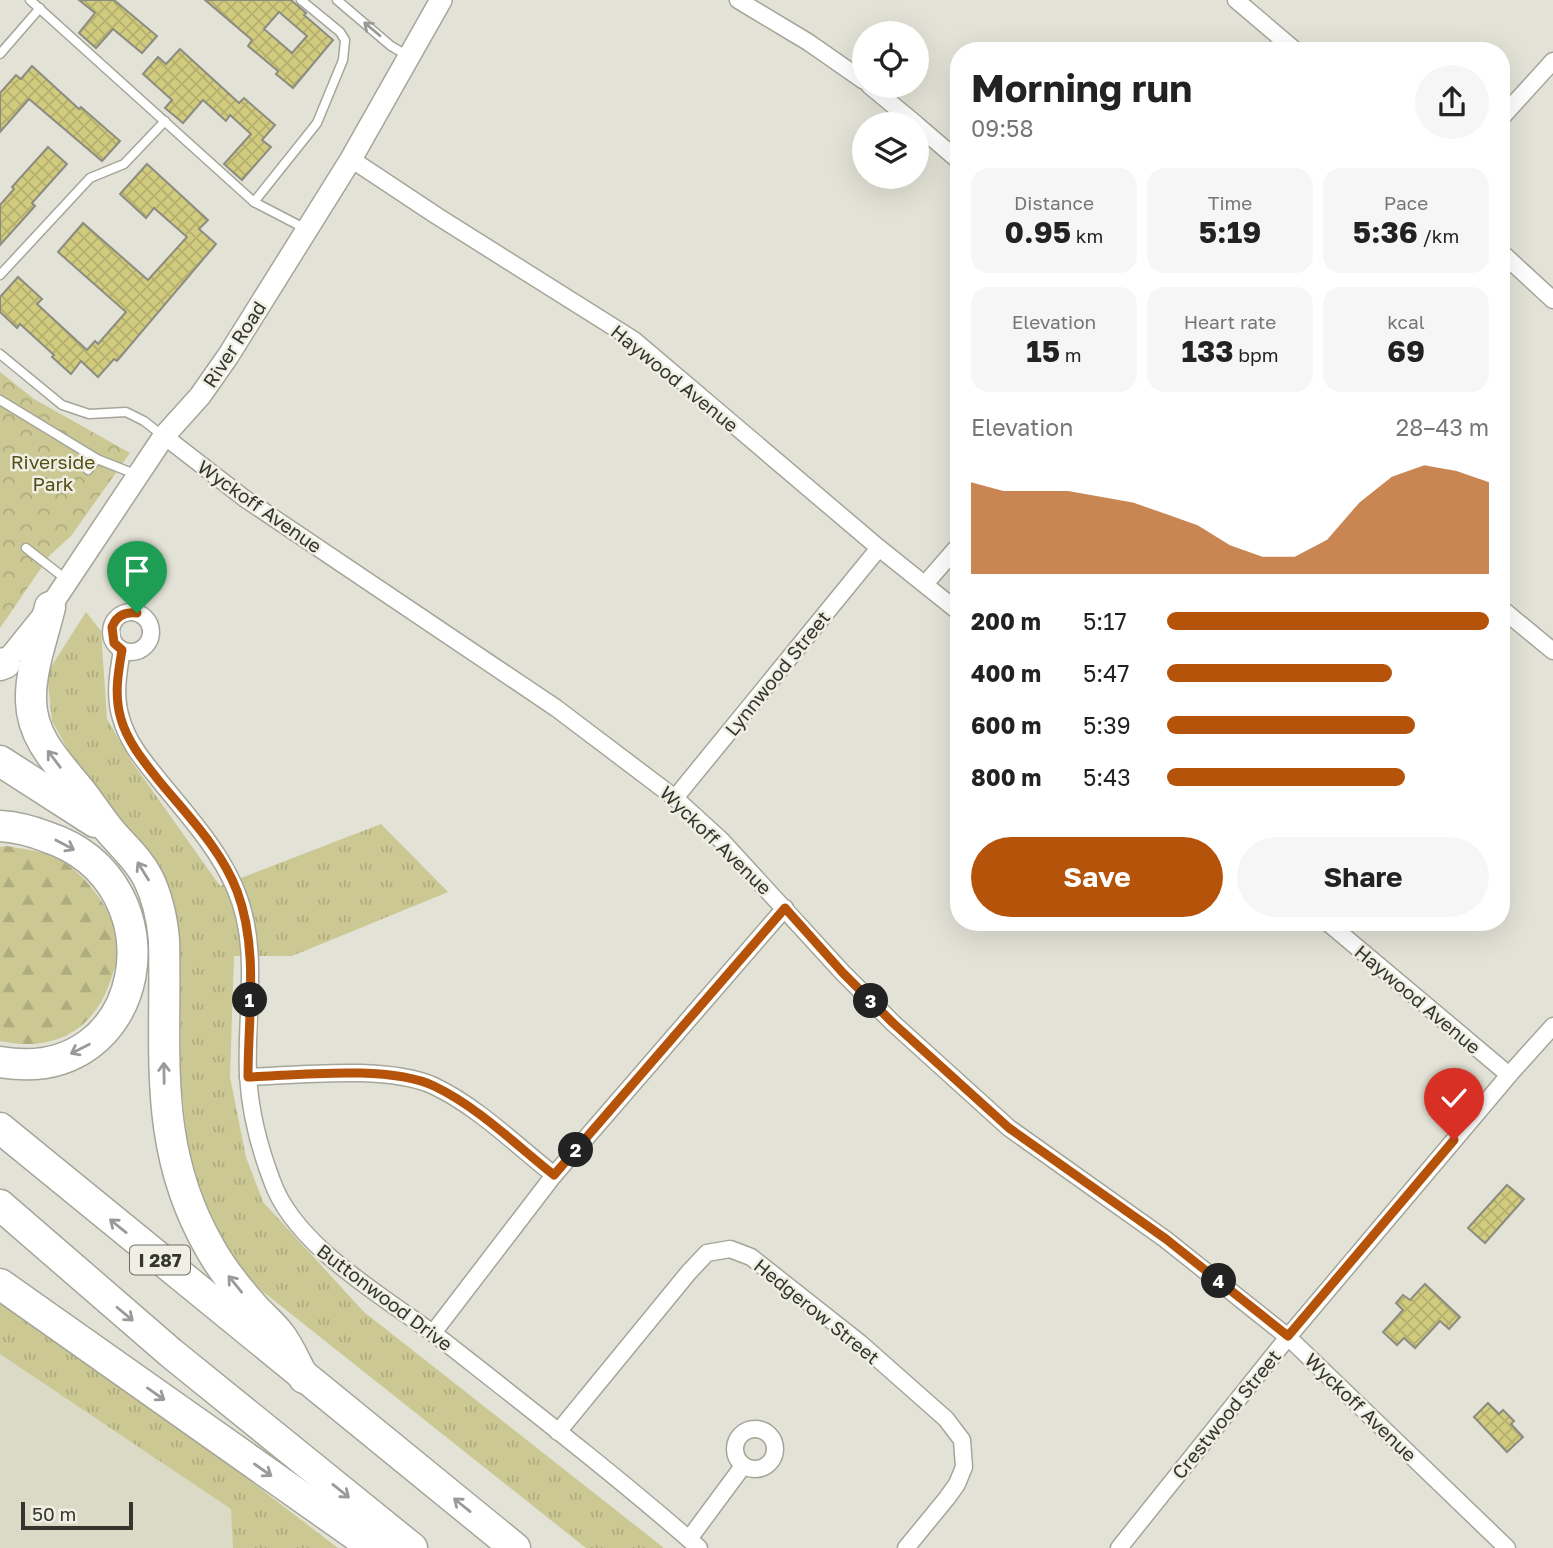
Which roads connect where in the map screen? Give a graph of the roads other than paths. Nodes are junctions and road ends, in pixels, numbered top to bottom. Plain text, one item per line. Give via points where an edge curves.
1 (30, 0) edge
2 (301, 0) edge
3 (337, 0) edge
4 (441, 0) edge
5 (738, 0) edge
6 (1236, 0) edge
7 (40, 8) junction
8 (1285, 42) edge
9 (0, 54) edge
10 (408, 56) junction
11 (1553, 61) edge
12 (852, 73) edge
13 (884, 98) edge
14 (1510, 108) edge
15 (901, 112) edge
16 (165, 121) junction
17 (929, 136) edge
18 (950, 153) edge
19 (351, 159) junction
20 (254, 201) junction
21 (306, 229) junction
22 (1510, 260) edge
23 (0, 275) edge
24 (1553, 300) edge
25 (0, 354) edge
26 (0, 401) edge
27 (164, 436) junction
28 (97, 459) junction
29 (88, 470) dead end
30 (138, 475) junction
31 (26, 548) dead end
32 (880, 548) junction
33 (950, 555) edge
34 (67, 580) junction
35 (925, 584) junction
36 (950, 605) edge
37 (50, 607) junction
38 (1510, 616) edge
39 (122, 650) dead end
40 (1553, 651) edge
41 (2, 666) edge
42 (0, 761) edge
43 (675, 798) junction
44 (0, 826) edge
45 (111, 832) junction
46 (785, 908) junction
47 (1338, 931) edge
48 (1553, 1026) edge
49 (0, 1062) edge
50 (1509, 1075) junction
51 (248, 1077) junction
52 (0, 1128) edge
53 (554, 1175) junction
54 (0, 1205) edge
55 (0, 1284) edge
56 (433, 1333) junction
57 (1288, 1336) junction
58 (304, 1377) junction
59 (558, 1432) junction
60 (743, 1465) dead end
61 (694, 1544) edge
62 (374, 1548) edge
63 (412, 1548) edge
64 (516, 1548) edge
65 (906, 1548) edge
66 (1119, 1548) edge
67 (1507, 1548) edge

1 - 7 lane
2 - 20 lane via 340,32 345,40 342,60 317,123
10 -> 3 lane
4 - 10 street, River Road
5 - 12 street
6 - 8 street
7 - 9 lane
7 - 16 lane
10 - 19 street, River Road
11 - 14 street
13 - 15 street
16 - 20 lane
16 - 23 lane via 124,164 90,178
17 - 18 street
19 - 21 street, River Road
19 - 32 street, Haywood Avenue via 634,340
20 - 21 lane
21 - 27 street, River Road via 229,356
22 - 24 street
25 - 27 lane via 62,405 89,414 126,412
26 - 28 lane
27 - 30 street, River Road
27 - 43 street, Wyckoff Avenue via 244,498 556,708
28 - 29 lane
28 - 30 lane
30 - 34 street, River Road
31 - 34 lane
32 - 35 street, Haywood Avenue
32 - 43 street, Lynnwood Street
33 - 35 street
34 - 37 street, River Road
35 - 36 street
37 - 41 street, River Road
45 -> 37 highway via 50,755 34,722 32,681
38 - 40 street
39 - 51 street, Buttonwood Drive via 117,700 129,739 223,862 246,920 250,957
42 - 45 highway
43 - 46 street, Wyckoff Avenue
44 -> 49 highway via 59,841 100,870 127,911 134,953 126,996 115,1018 88,1046 41,1064
58 -> 45 highway via 280,1335 226,1273 183,1191 165,1099 162,917 147,876
46 - 53 street
46 - 57 street, Wyckoff Avenue via 884,1014 1009,1128 1166,1239
47 - 50 street, Haywood Avenue
48 - 50 street, Crestwood Street
50 - 57 street, Crestwood Street
51 - 53 street via 375,1074 432,1085 462,1102
51 - 56 street, Buttonwood Drive via 260,1146 273,1185 295,1223 322,1251
58 -> 52 highway, I 287
53 - 56 street
54 -> 63 highway via 171,1353
55 -> 62 highway
56 - 59 street, Buttonwood Drive
57 - 66 street, Crestwood Street
57 - 67 street, Wyckoff Avenue
64 -> 58 highway, I 287
59 - 61 street, Buttonwood Drive
59 - 65 street, Hedgerow Street via 689,1272 707,1253 730,1249 751,1258 860,1343 946,1419 962,1440 964,1467 957,1484
60 - 61 street

